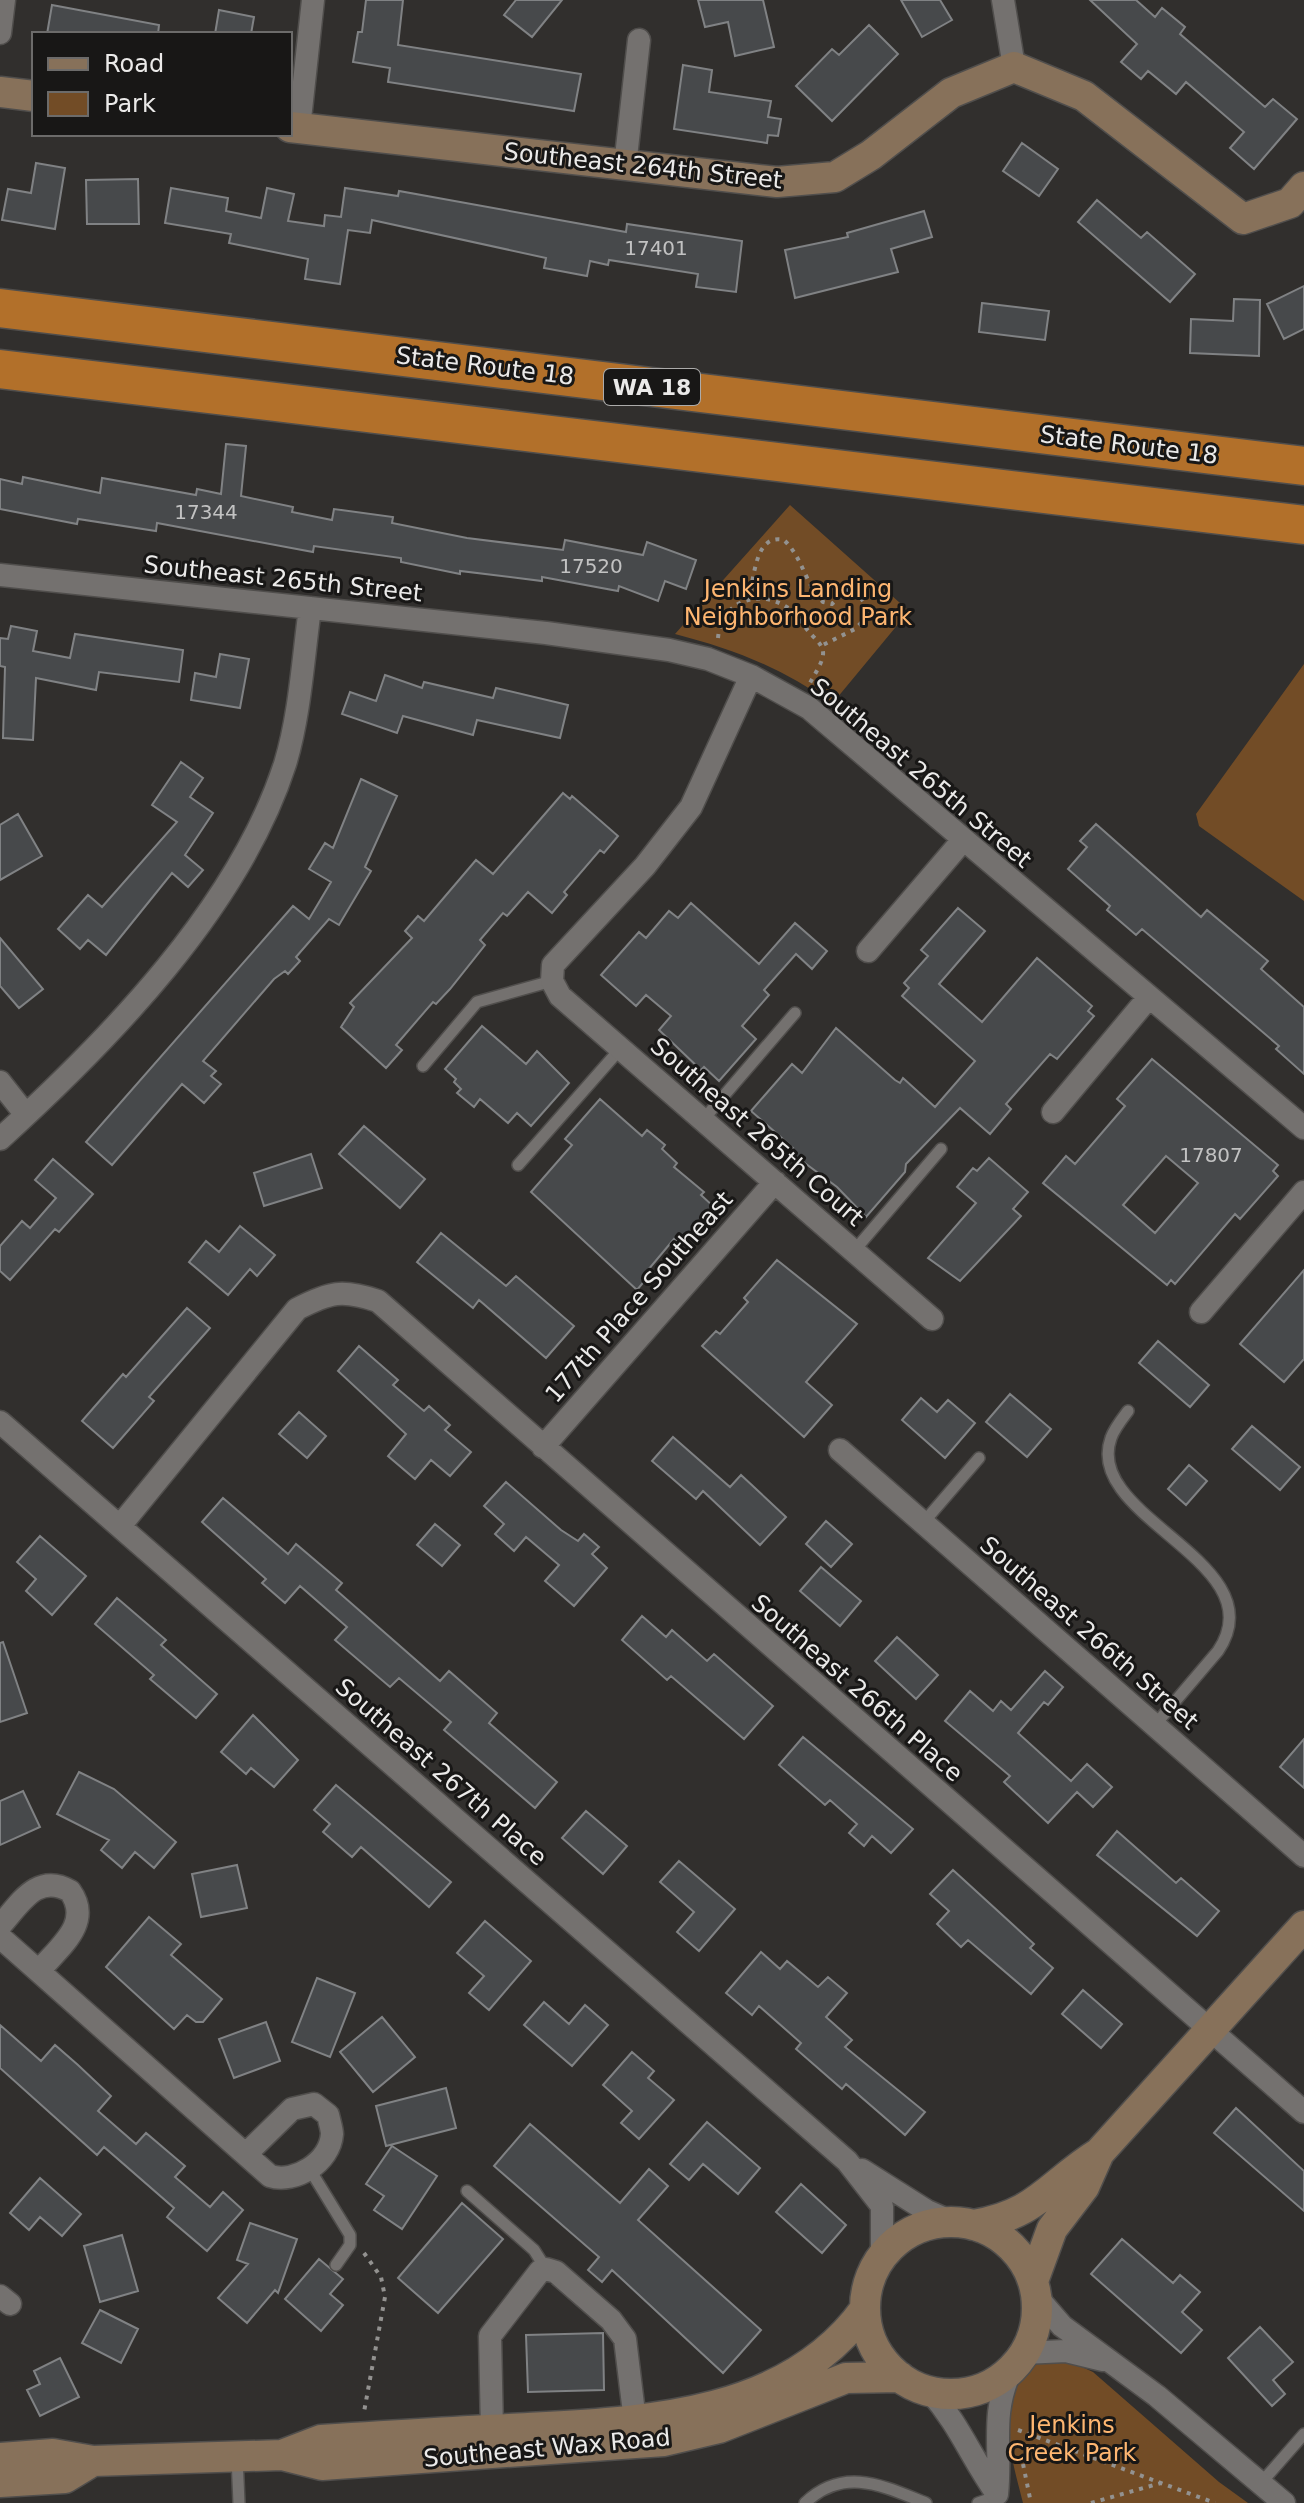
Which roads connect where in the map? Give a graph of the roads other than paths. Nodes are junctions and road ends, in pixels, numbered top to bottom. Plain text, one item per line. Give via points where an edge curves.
1 (4, 0) edge
2 (313, 0) edge
3 (1003, 0) edge
4 (0, 33) edge
5 (639, 40) dead end
6 (1014, 67) junction
7 (0, 92) edge
8 (32, 96) edge
9 (294, 128) edge
10 (625, 166) junction
11 (1304, 187) edge
12 (0, 308) edge
13 (0, 369) edge
14 (1304, 466) edge
15 (1304, 525) edge
16 (0, 575) edge
17 (310, 608) junction
18 (751, 676) junction
19 (963, 840) junction
20 (868, 951) dead end
21 (552, 981) junction
22 (1149, 997) junction
23 (795, 1013) dead end
24 (621, 1048) junction
25 (423, 1066) dead end
26 (0, 1082) edge
27 (1053, 1112) dead end
28 (26, 1115) junction
29 (703, 1120) junction
30 (1304, 1128) edge
31 (0, 1139) edge
32 (941, 1149) dead end
33 (518, 1165) dead end
34 (775, 1182) junction
35 (1304, 1192) edge
36 (854, 1251) junction
37 (1201, 1312) dead end
38 (932, 1319) dead end
39 (1128, 1411) dead end
40 (0, 1422) edge
41 (543, 1447) junction
42 (840, 1450) dead end
43 (979, 1458) dead end
44 (923, 1523) junction
45 (120, 1526) junction
46 (1155, 1725) junction
47 (1304, 1856) edge
48 (0, 1926) edge
49 (1304, 1926) edge
50 (0, 1937) edge
51 (39, 1971) junction
52 (1210, 2032) junction
53 (1304, 2112) edge
54 (1099, 2153) junction
55 (246, 2154) junction
56 (847, 2161) junction
57 (309, 2168) junction
58 (467, 2191) dead end
59 (962, 2223) junction
60 (882, 2256) junction
61 (336, 2265) dead end
62 (546, 2269) junction
63 (1034, 2288) junction
64 (865, 2309) junction
65 (1018, 2361) junction
66 (1108, 2361) junction
67 (900, 2377) junction
68 (930, 2391) junction
69 (635, 2421) junction
70 (492, 2430) junction
71 (1304, 2434) edge
72 (282, 2455) junction
73 (237, 2457) junction
74 (0, 2458) edge
75 (93, 2461) junction
76 (0, 2482) edge
77 (1261, 2483) junction
78 (992, 2500) edge
79 (239, 2503) edge
80 (805, 2503) edge
81 (926, 2503) edge
82 (1284, 2503) edge

1 - 4 street
2 - 9 street
3 - 6 street
5 - 10 street
6 - 10 street, Southeast 264th Street via 951,93 835,177 777,182
6 - 11 street via 1084,96 1243,219 1290,203
7 - 8 street
9 - 10 street, Southeast 264th Street
12 - 14 highway, State Route 18 / WA 18
13 - 15 highway, WA 18
16 - 17 street, Southeast 265th Street
17 - 18 street, Southeast 265th Street via 669,650
17 - 28 street via 286,762 254,841 149,988
18 - 19 street, Southeast 265th Street via 799,703
18 - 21 street via 691,807 645,866 553,965
19 - 20 street
19 - 22 street, Southeast 265th Street
21 - 24 street, Southeast 265th Court via 560,996
21 - 25 lane via 477,1002
22 - 27 street
22 - 30 street, Southeast 265th Street
23 - 29 lane
24 - 29 street, Southeast 265th Court
24 - 33 lane
26 - 28 street
28 - 31 street
29 - 34 street, Southeast 265th Court
32 - 36 lane
34 - 36 street, Southeast 265th Court
34 - 41 street, 177th Place Southeast
35 - 37 street
36 - 38 street, Southeast 265th Court
39 - 46 lane via 1110,1439 1118,1483 1208,1570 1228,1620 1218,1651
40 - 45 street, Southeast 267th Place
41 - 45 street, Southeast 266th Place via 378,1301 353,1292 325,1294 297,1309
41 - 52 street, Southeast 266th Place
42 - 44 street, Southeast 266th Street
43 - 44 lane
44 - 46 street, Southeast 266th Street
45 - 56 street, Southeast 267th Place
46 - 47 street, Southeast 266th Street
48 - 51 street via 38,1886 49,1883 70,1891 80,1911 78,1922
49 - 52 street
50 - 51 street
51 - 55 street
52 - 53 street, Southeast 266th Place
52 - 54 street
54 - 59 street via 1020,2213
54 - 63 street via 1084,2187 1052,2229
55 - 57 street via 270,2176 286,2181
55 - 57 street via 292,2109 314,2104 328,2115 332,2134
56 - 59 street, Southeast 267th Place via 927,2211
56 - 60 street, Southeast 267th Place via 882,2206
57 - 61 lane via 350,2235 350,2245
58 - 62 lane via 534,2250
59 - 60 street via 936,2223 906,2234
59 - 63 street via 989,2230 1016,2251
60 - 64 street via 869,2281
62 - 69 street via 611,2320 625,2339
62 - 70 street via 490,2336
63 - 65 street via 1033,2335
63 - 66 street via 1051,2317
64 - 67 street via 874,2347
64 - 69 street, Southeast Wax Road via 829,2351 793,2373 716,2405
65 - 66 street via 1066,2351
65 - 68 street via 994,2383 973,2391
65 - 78 street via 1001,2391 996,2427 1000,2465
66 - 77 street
67 - 68 street
67 - 72 street, Southeast Wax Road via 846,2378 719,2428 635,2445 322,2465
68 - 78 street via 969,2442
69 - 70 street, Southeast Wax Road
70 - 72 street, Southeast Wax Road via 321,2440
71 - 77 lane
72 - 73 street, Southeast Wax Road
73 - 75 street, Southeast Wax Road
73 - 79 lane
74 - 75 street, Southeast Wax Road via 53,2454
75 - 76 street, Southeast Wax Road via 65,2478
77 - 82 street
80 - 81 lane via 832,2484 849,2480 869,2481

